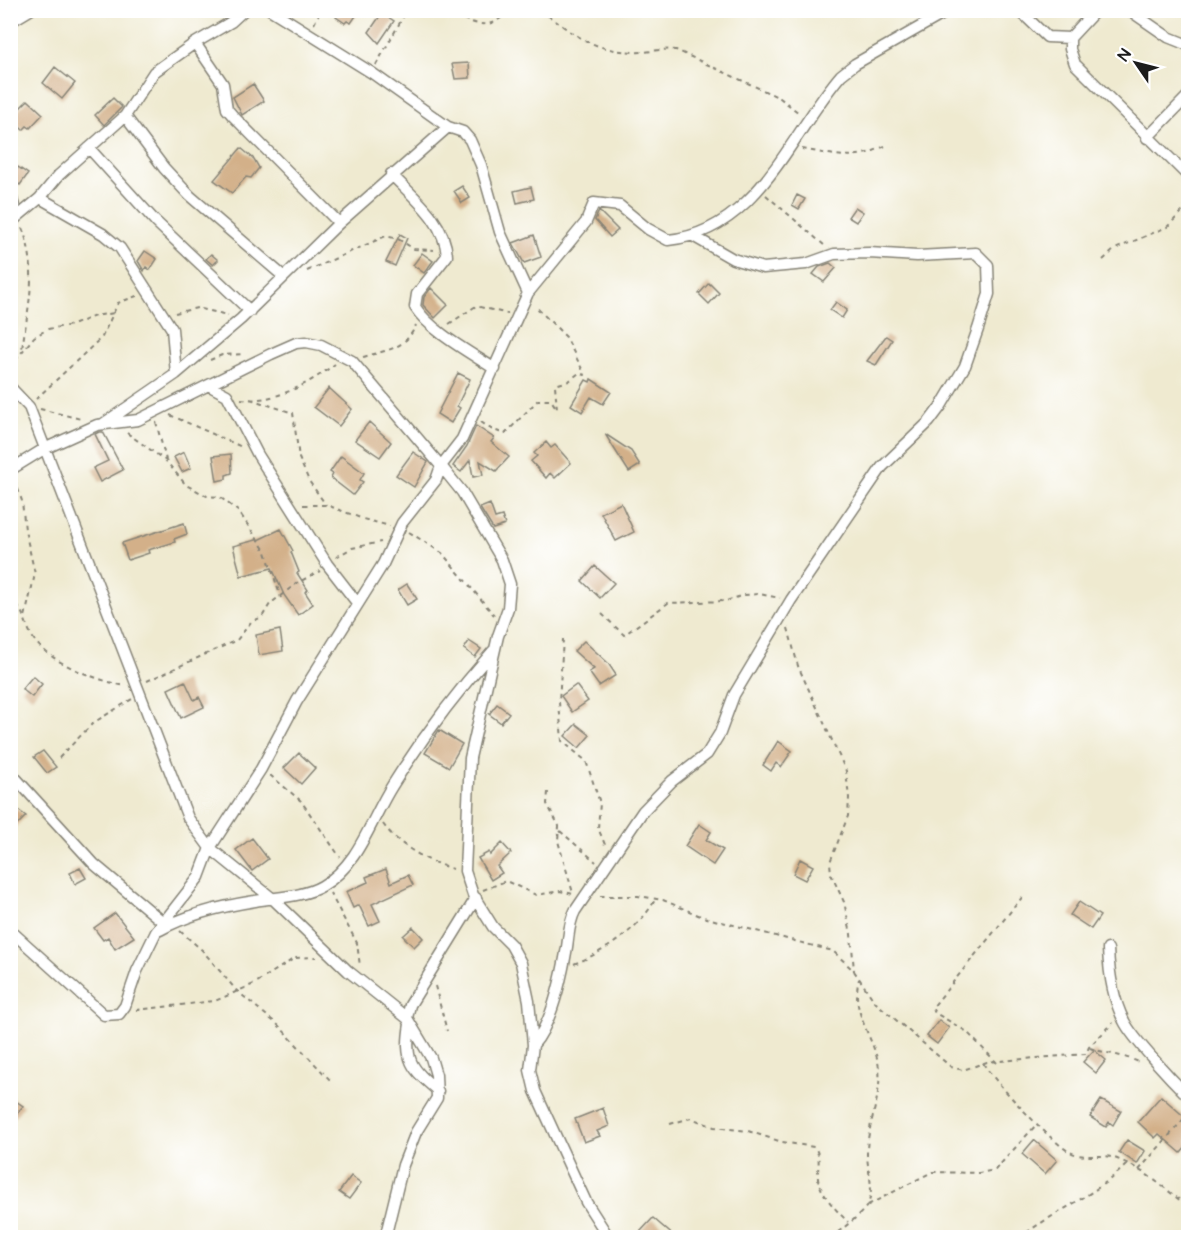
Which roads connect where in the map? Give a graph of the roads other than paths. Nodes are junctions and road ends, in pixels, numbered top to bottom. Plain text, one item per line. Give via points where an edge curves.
1 (30, 10) edge
2 (244, 10) edge
3 (272, 10) edge
4 (950, 10) edge
5 (1020, 10) edge
6 (1096, 10) edge
7 (1129, 10) edge
8 (10, 22) edge
9 (1070, 38) junction
10 (195, 43) junction
11 (1188, 45) edge
12 (1188, 96) edge
13 (125, 116) junction
14 (448, 127) junction
15 (1147, 138) junction
16 (89, 148) junction
17 (391, 174) junction
18 (1188, 176) edge
19 (10, 192) edge
20 (40, 198) junction
21 (14, 220) edge
22 (339, 222) junction
23 (693, 236) junction
24 (283, 276) junction
25 (527, 296) junction
26 (250, 311) junction
27 (495, 369) junction
28 (176, 374) junction
29 (210, 386) junction
30 (10, 387) edge
31 (104, 425) junction
32 (44, 449) junction
33 (441, 466) junction
34 (10, 471) edge
35 (358, 604) junction
36 (495, 648) junction
37 (12, 776) edge
38 (210, 848) junction
39 (475, 897) junction
40 (273, 899) junction
41 (167, 922) junction
42 (10, 930) edge
43 (1108, 949) dead end
44 (409, 1021) junction
45 (533, 1045) junction
46 (438, 1091) junction
47 (1188, 1096) edge
48 (385, 1238) edge
49 (609, 1238) edge

1 - 8 street
2 - 10 street
3 - 14 street
4 - 23 street via 855,64 829,90 760,189 720,223
5 - 9 street via 1047,37
6 - 9 street
7 - 11 street via 1168,38
9 - 15 street via 1075,64
10 - 13 street via 154,72
10 - 22 street via 223,84 227,109
12 - 15 street
13 - 16 street
13 - 24 street via 190,195
14 - 17 street
14 - 25 street via 463,132 470,140 500,232
15 - 18 street
16 - 20 street
16 - 26 street via 156,222
17 - 22 street
17 - 27 street via 440,229 447,252 414,300 420,315
19 - 21 street
20 - 21 street
20 - 28 street via 120,248 167,317 176,346
22 - 24 street
23 - 25 street via 668,240 620,206 594,203 586,222
23 - 45 street via 732,259 763,268 806,264 834,254 976,253 988,265 989,294 965,366 941,406 882,467 791,600 734,695 720,733 707,754 672,781 643,811 604,869 579,895 544,1033
24 - 26 street
25 - 27 street
26 - 28 street
27 - 33 street via 462,439
28 - 31 street
29 - 31 street via 153,414 124,424
29 - 33 street via 296,343 321,345 348,359
29 - 35 street via 227,395 258,455 327,564
30 - 32 street via 29,407
31 - 32 street
32 - 34 street
32 - 38 street via 188,818
33 - 35 street via 436,480 399,528 383,564
33 - 36 street via 462,492 502,560 510,584 508,608
35 - 38 street
36 - 39 street via 470,758 465,871
36 - 40 street via 450,699 362,843 346,862 326,883
37 - 41 street via 94,864
38 - 40 street
38 - 41 street via 199,877
39 - 44 street via 410,1005
39 - 45 street via 521,963
40 - 41 street
40 - 44 street
41 - 42 street via 156,932 125,1006 119,1014 104,1015
43 - 47 street via 1109,970 1125,1023
44 - 46 street via 431,1059
44 - 46 street via 409,1061
45 - 49 street via 530,1070 535,1091 586,1202
46 - 48 street via 403,1165

